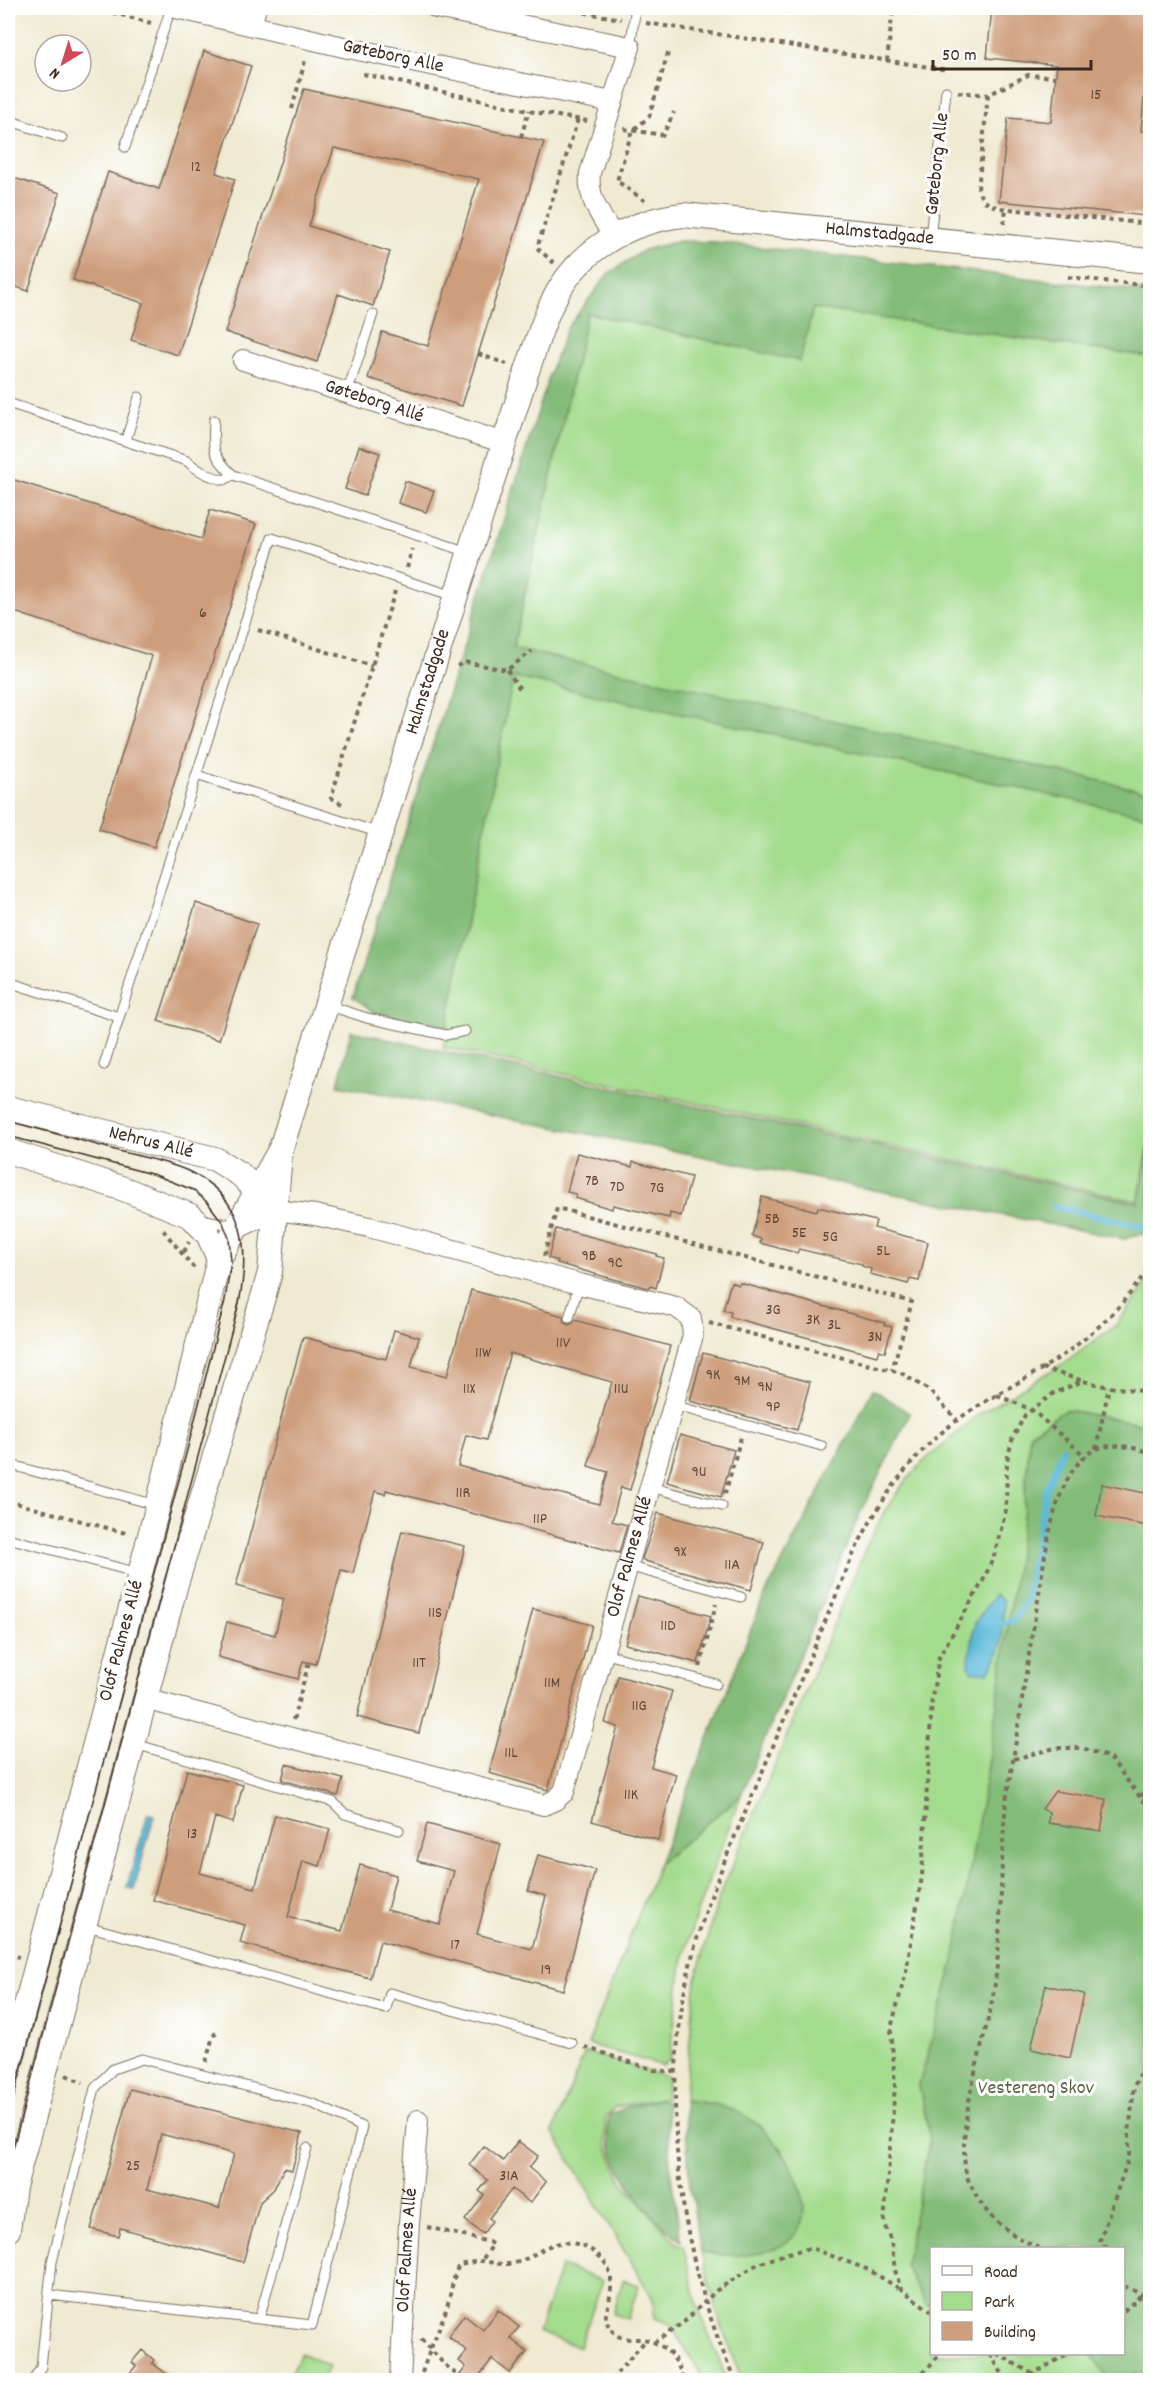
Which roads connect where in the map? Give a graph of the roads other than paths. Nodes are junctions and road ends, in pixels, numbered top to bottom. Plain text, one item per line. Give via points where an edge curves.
1 (171, 8) edge
2 (176, 8) edge
3 (436, 8) edge
4 (253, 16) edge
5 (635, 17) road end
6 (630, 47) junction
7 (945, 91) road end
8 (612, 102) junction
9 (8, 120) edge
10 (62, 138) dead end
11 (125, 147) dead end
12 (614, 237) junction
13 (930, 238) junction
14 (1149, 251) edge
15 (373, 314) dead end
16 (243, 360) dead end
17 (347, 393) junction
18 (139, 397) dead end
19 (8, 403) edge
20 (214, 420) dead end
21 (126, 440) junction
22 (505, 443) junction
23 (233, 475) junction
24 (470, 553) junction
25 (456, 597) junction
26 (196, 775) junction
27 (382, 834) junction
28 (8, 982) edge
29 (327, 1005) junction
30 (119, 1017) junction
31 (465, 1031) dead end
32 (104, 1065) dead end
33 (8, 1108) edge
34 (281, 1148) junction
35 (8, 1151) edge
36 (255, 1192) junction
37 (276, 1210) junction
38 (191, 1216) junction
39 (236, 1226) junction
40 (219, 1258) junction
41 (579, 1284) junction
42 (569, 1318) dead end
43 (673, 1405) junction
44 (822, 1446) dead end
45 (8, 1464) edge
46 (650, 1487) junction
47 (158, 1505) junction
48 (722, 1506) road end
49 (8, 1538) edge
50 (627, 1566) junction
51 (140, 1574) junction
52 (741, 1598) dead end
53 (603, 1653) junction
54 (716, 1684) dead end
55 (146, 1699) junction
56 (133, 1743) junction
57 (399, 1830) dead end
58 (84, 1925) junction
59 (572, 2043) road end
60 (8, 2074) edge
61 (418, 2120) dead end
62 (307, 2148) dead end
63 (8, 2230) edge
64 (49, 2295) junction
65 (259, 2319) junction
66 (33, 2380) edge
67 (400, 2380) edge

1 - 11 lane
2 - 4 street, Gøteborg Alle
3 - 6 street
4 - 8 street, Gøteborg Alle via 311,39
5 - 6 lane
6 - 8 street
7 - 13 lane, Gøteborg Alle
8 - 12 street via 589,186 592,200
9 - 10 lane
12 - 13 street, Halmstadgade via 646,223 683,214
12 - 22 street, Halmstadgade via 596,248 569,276 553,301
13 - 14 street, Halmstadgade
15 - 17 lane
16 - 17 street, Gøteborg Allé
17 - 22 street, Gøteborg Allé
18 - 21 lane
19 - 21 lane
20 - 23 lane via 213,449 218,461
21 - 23 lane via 187,461 215,478 224,480
22 - 24 street, Halmstadgade
23 - 24 lane
24 - 25 street, Halmstadgade
25 - 26 lane via 272,538
25 - 27 street, Halmstadgade
26 - 27 lane
26 - 30 lane
27 - 29 street, Halmstadgade
28 - 30 lane
29 - 31 lane via 446,1035
29 - 34 street, Halmstadgade
30 - 32 lane
33 - 36 street, Nehrus Allé via 215,1159 233,1169
34 - 36 street, Halmstadgade
34 - 37 street, Halmstadgade
35 - 38 street via 124,1189
36 - 37 street, Nehrus Allé
36 - 39 street, Halmstadgade
37 - 39 street
37 - 41 street via 369,1227
37 - 55 street, Olof Palmes Allé via 270,1272 176,1584
38 - 39 lane
38 - 40 street via 208,1234
39 - 40 street, Halmstadgade
40 - 47 street, Olof Palmes Allé
41 - 42 lane
41 - 43 street, Olof Palmes Allé via 676,1307 691,1318 693,1335
43 - 44 lane
43 - 46 street, Olof Palmes Allé
45 - 47 lane
46 - 48 lane
46 - 50 street, Olof Palmes Allé
47 - 51 street, Olof Palmes Allé
49 - 51 lane
50 - 52 lane
50 - 53 street, Olof Palmes Allé
51 - 60 street, Olof Palmes Allé
53 - 54 lane
53 - 55 street, Olof Palmes Allé via 564,1792 544,1805
55 - 56 street, Olof Palmes Allé
56 - 57 lane via 333,1802 345,1814
56 - 58 street, Olof Palmes Allé
58 - 59 lane via 386,2008 390,1994
58 - 63 street, Olof Palmes Allé via 14,2187
61 - 67 street, Olof Palmes Allé
62 - 65 lane
64 - 65 lane
64 - 65 lane via 52,2262 95,2088 113,2069 142,2059 314,2104 362,2127 312,2325
64 - 66 lane via 41,2367

